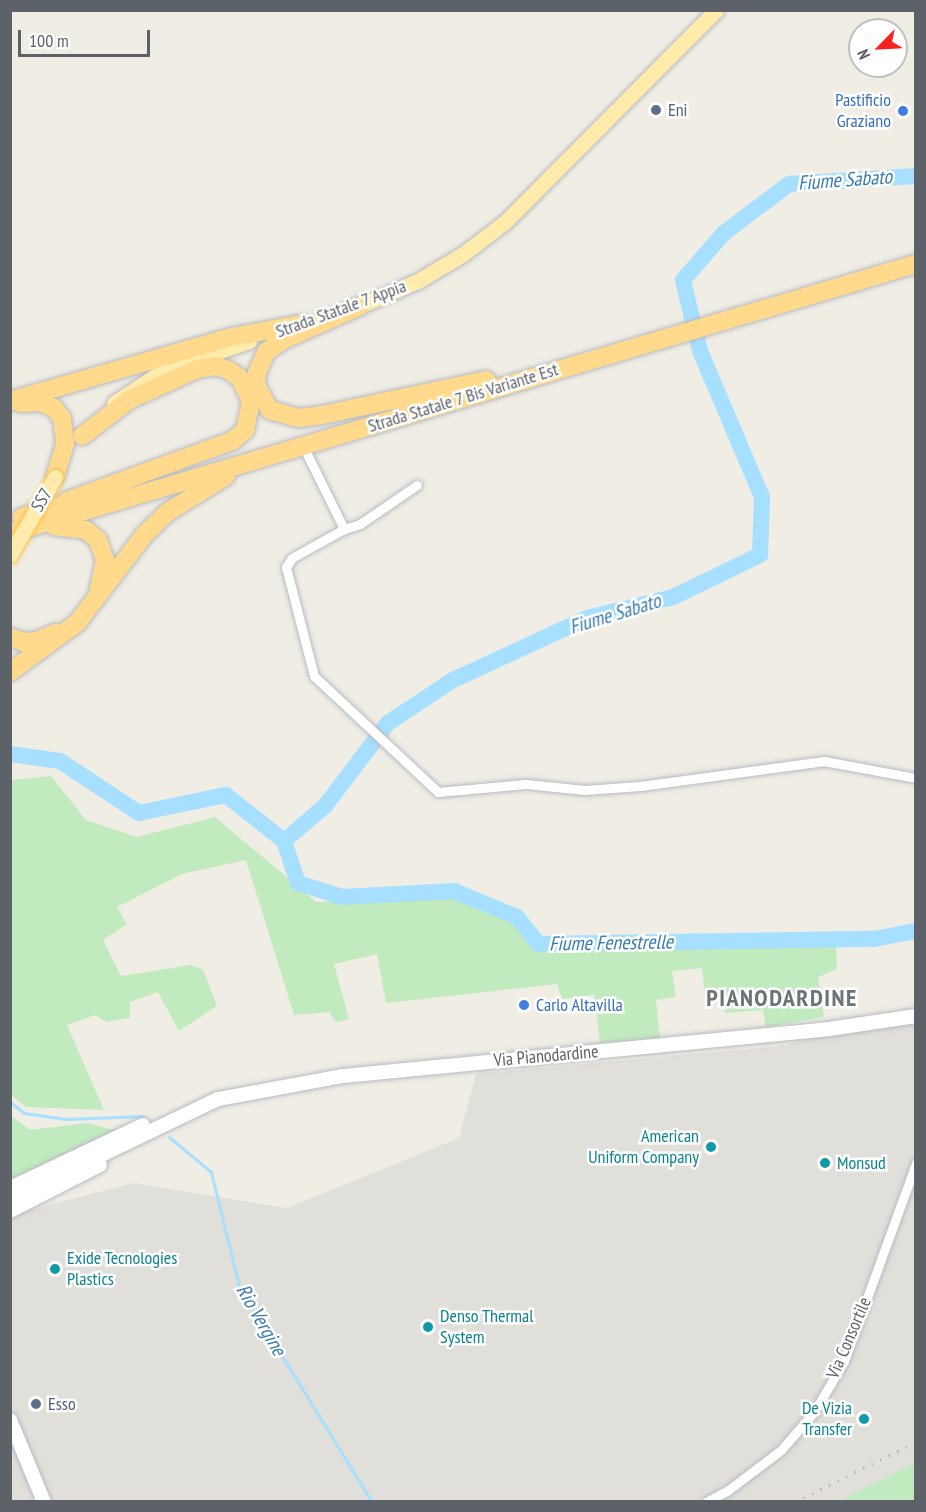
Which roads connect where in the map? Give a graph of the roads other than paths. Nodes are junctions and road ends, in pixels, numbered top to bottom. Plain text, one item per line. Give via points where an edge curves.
1 (716, 10) edge
2 (915, 255) edge
3 (915, 264) edge
4 (360, 306) junction
5 (719, 315) junction
6 (309, 323) junction
7 (652, 336) junction
8 (486, 380) junction
9 (10, 400) edge
10 (10, 405) edge
11 (82, 436) junction
12 (303, 446) junction
13 (272, 455) junction
14 (55, 477) junction
15 (417, 485) dead end
16 (31, 514) junction
17 (10, 521) edge
18 (344, 529) junction
19 (10, 534) edge
20 (10, 555) edge
21 (10, 637) edge
22 (10, 672) edge
23 (915, 778) edge
24 (915, 1016) edge
25 (180, 1115) junction
26 (915, 1163) edge
27 (10, 1188) edge
28 (10, 1199) edge
29 (10, 1211) edge
30 (10, 1420) edge
31 (44, 1502) edge
32 (706, 1502) edge

1 - 4 main road, Strada Statale 7 Appia / SS7 via 505,222 464,254 428,275
2 - 5 highway, Strada Statale 7 Bis Variante Est
3 - 5 highway, Strada Statale 7 Bis Variante Est
4 - 6 main road, Strada Statale 7 Appia / SS7
4 - 8 highway via 285,339 267,352 259,366 256,385 270,410 298,418 322,415
5 - 7 highway, Strada Statale 7 Bis Variante Est
6 - 9 highway, SS7 via 232,337
6 - 11 main road, Strada Statale 7 Appia / SS7 via 164,370 127,392
7 - 8 highway, Strada Statale 7 Bis Variante Est
7 - 12 highway, Strada Statale 7 Bis Variante Est
8 - 16 highway, Strada Statale 7 Bis Variante Est
10 - 14 highway via 41,402 62,417 65,444
11 - 14 main road, Strada Statale 7 Appia / SS7
11 - 16 highway via 129,399 196,369 216,366 228,370 240,378 251,400 245,430 232,441
12 - 13 highway, Strada Statale 7 Bis Variante Est
12 - 18 street
13 - 19 highway, Strada Statale 7 Bis Variante Est
13 - 22 highway via 231,474 168,512 144,535 77,623
14 - 20 main road, SS7 / SS7, bridge
15 - 18 street via 360,524
16 - 17 highway, Strada Statale 7 Bis Variante Est
18 - 23 street via 292,558 286,567 314,676 430,786 445,792 526,784 585,790 824,761
19 - 21 highway, SS7 via 72,525 98,540 105,560 101,585 94,597 61,629 37,641 23,642
24 - 25 street, Via Pianodardine via 829,1029 342,1076 218,1100
25 - 27 street via 126,1131
25 - 28 street
25 - 29 street via 146,1142
26 - 32 street, Via Consortile via 844,1361 814,1412 781,1450
30 - 31 street

